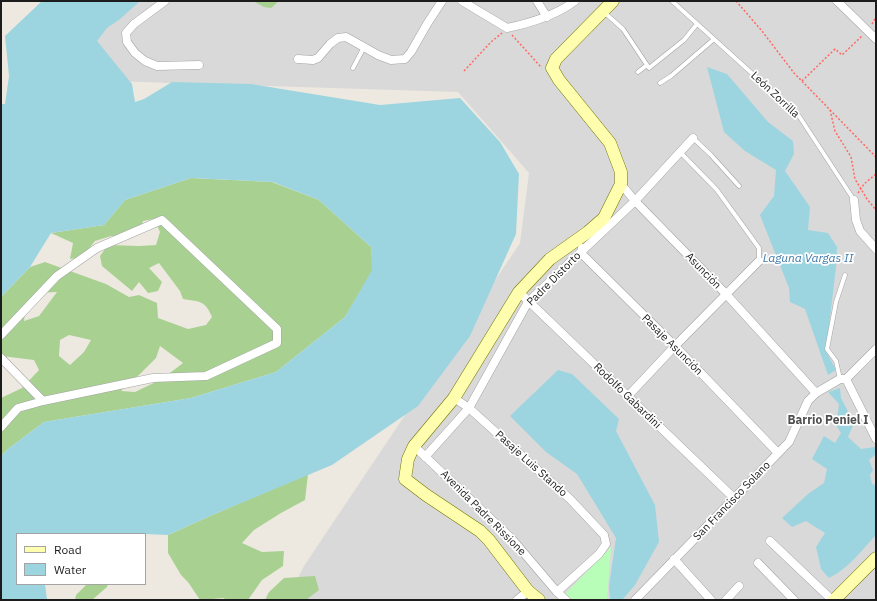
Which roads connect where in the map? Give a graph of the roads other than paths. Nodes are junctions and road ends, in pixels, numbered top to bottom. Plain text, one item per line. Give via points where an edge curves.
1 (165, 1) edge
2 (442, 1) edge
3 (462, 1) edge
4 (537, 1) edge
5 (575, 1) edge
6 (613, 1) edge
7 (672, 1) edge
8 (837, 1) edge
9 (603, 11) junction
10 (547, 17) junction
11 (696, 24) junction
12 (876, 39) edge
13 (713, 40) junction
14 (364, 47) junction
15 (298, 59) dead end
16 (199, 65) dead end
17 (647, 65) junction
18 (353, 68) dead end
19 (638, 72) dead end
20 (660, 83) dead end
21 (693, 138) joint
22 (680, 152) junction
23 (621, 184) junction
24 (738, 186) dead end
25 (854, 200) joint
26 (635, 201) junction
27 (588, 232) junction
28 (876, 248) edge
29 (581, 253) junction
30 (759, 261) joint
31 (845, 275) dead end
32 (519, 292) junction
33 (726, 294) junction
34 (528, 302) junction
35 (1, 335) edge
36 (675, 346) junction
37 (876, 349) edge
38 (1, 358) edge
39 (843, 379) junction
40 (816, 393) junction
41 (628, 396) junction
42 (454, 398) junction
43 (43, 401) junction
44 (469, 408) junction
45 (1, 427) edge
46 (876, 439) edge
47 (414, 446) junction
48 (778, 453) junction
49 (425, 457) junction
50 (408, 459) joint
51 (735, 499) junction
52 (770, 541) dead end
53 (876, 558) edge
54 (674, 559) junction
55 (758, 563) dead end
56 (739, 586) dead end
57 (528, 591) junction
58 (557, 592) junction
59 (517, 600) edge
60 (539, 600) edge
61 (566, 600) edge
62 (635, 600) edge
63 (711, 600) edge
64 (726, 600) edge
65 (794, 600) edge
66 (833, 600) edge

1 - 16 street via 134,24 126,33 127,42 145,61 157,66
2 - 14 street via 405,59 391,60
3 - 10 street via 508,28
4 - 10 street
5 - 10 street
6 - 9 street
7 - 11 lane, León Zorrilla
8 - 12 street
9 - 17 lane via 623,29
9 - 23 street via 554,63 559,80 610,143 621,172
11 - 13 lane, León Zorrilla
11 - 17 lane via 684,40 649,68
13 - 20 lane
13 - 25 lane, León Zorrilla via 799,116
14 - 15 street via 346,37 338,38 318,58
14 - 18 lane
17 - 19 lane
21 - 22 street, Padre Distorto
21 - 24 lane
22 - 26 street, Padre Distorto
22 - 30 lane via 717,190 759,248
23 - 26 street, Asunción
23 - 27 street, Padre Distorto via 604,218
25 - 28 street, León Zorrilla via 860,231
26 - 29 street, Padre Distorto
26 - 33 street, Asunción
27 - 29 street
27 - 32 street, Padre Distorto via 550,259
29 - 34 street, Padre Distorto
29 - 36 street, Pasaje Asunción
30 - 33 street
31 - 39 lane via 836,302 828,349
32 - 34 street, Rodolfo Gabardini
32 - 42 street, Padre Distorto
33 - 36 street
33 - 40 street, Asunción
34 - 41 street, Rodolfo Gabardini
34 - 44 street, Padre Distorto
35 - 43 street via 56,276 97,248 162,220 277,329 277,343 206,376 153,378
36 - 41 street
36 - 48 street, Pasaje Asunción
37 - 39 street
38 - 43 street
39 - 40 street
39 - 46 street
40 - 48 street, San Francisco Solano via 808,401 789,442
41 - 51 street, Rodolfo Gabardini
42 - 44 street, Pasaje Luis Stando
42 - 47 street, Padre Distorto
43 - 45 street via 18,408
44 - 49 street, Padre Distorto
44 - 58 street, Pasaje Luis Stando via 570,499 604,535 606,544 600,554
47 - 49 street, Avenida Padre Rissione
47 - 50 street, Padre Distorto
48 - 51 street, San Francisco Solano
49 - 58 street, Avenida Padre Rissione via 512,539
50 - 57 street, Avenida Padre Rissione via 405,479 480,531
51 - 54 street, San Francisco Solano
52 - 66 street
53 - 66 street
54 - 62 street, San Francisco Solano
54 - 63 street
55 - 65 street
56 - 64 street
57 - 59 street
57 - 60 street, Avenida Padre Rissione
58 - 61 street, Avenida Padre Rissione

